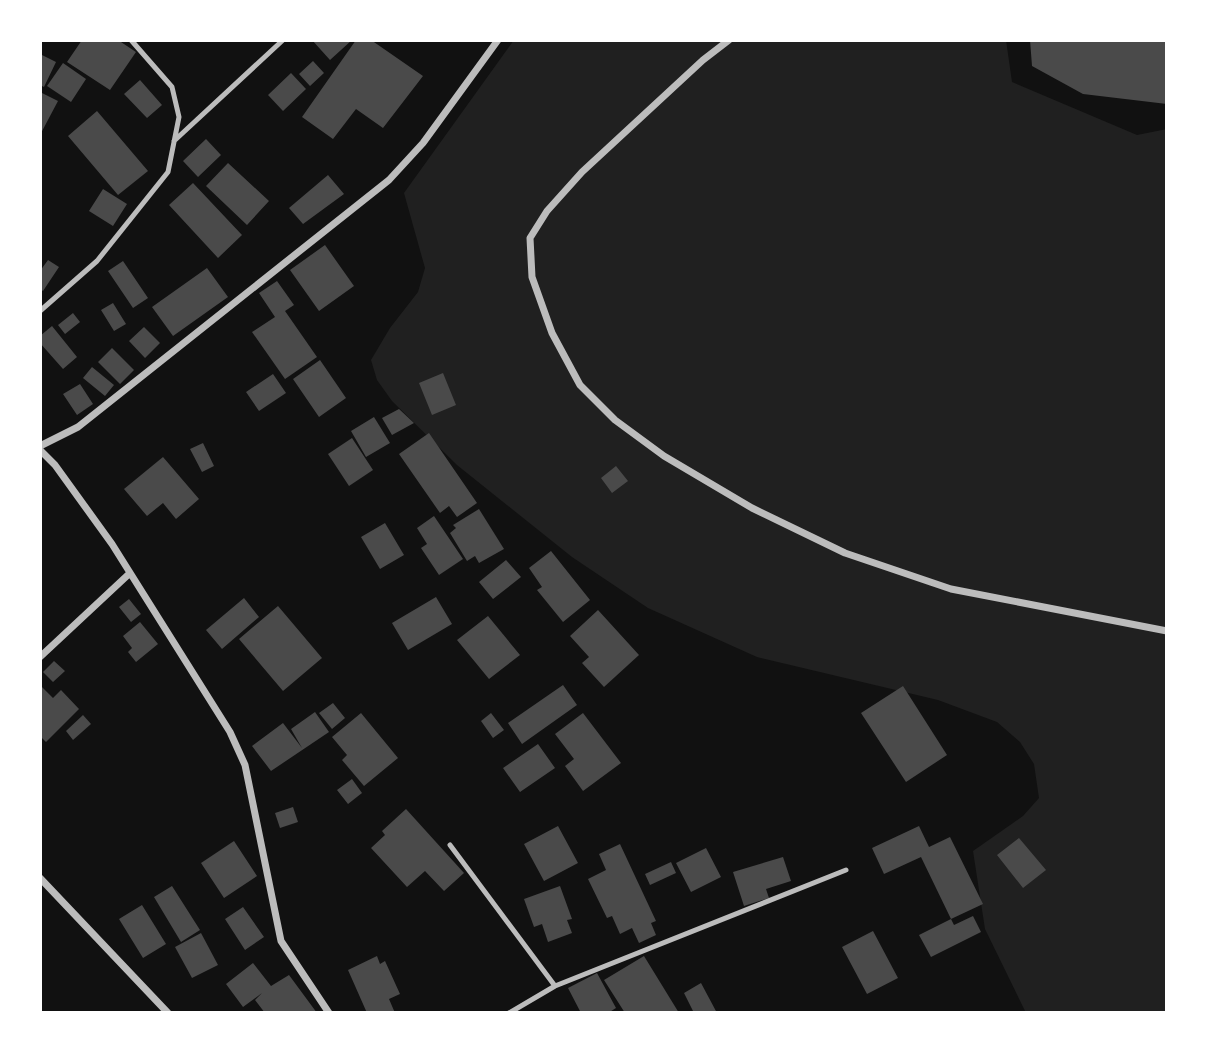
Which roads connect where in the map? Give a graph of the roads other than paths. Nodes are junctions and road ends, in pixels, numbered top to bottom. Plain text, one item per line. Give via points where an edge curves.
1 (131, 40) edge
2 (283, 40) edge
3 (498, 40) edge
4 (729, 40) edge
5 (174, 141) junction
6 (40, 311) edge
7 (40, 448) edge
8 (130, 573) junction
9 (1167, 631) edge
10 (40, 657) edge
11 (450, 845) dead end
12 (846, 870) dead end
13 (40, 878) edge
14 (555, 986) junction
15 (168, 1013) edge
16 (329, 1013) edge
17 (509, 1013) edge

1 - 5 lane via 172,87 179,117
2 - 5 lane
3 - 7 street via 423,143 389,180 78,427
4 - 9 street via 582,172 530,238 532,277 552,333 580,385 615,420 664,456 752,508 845,553 951,589
5 - 6 lane via 168,172 97,261
7 - 8 street
8 - 10 street
8 - 16 street via 230,732 245,765 281,941
11 - 14 lane
12 - 14 lane
13 - 15 street
14 - 17 lane

